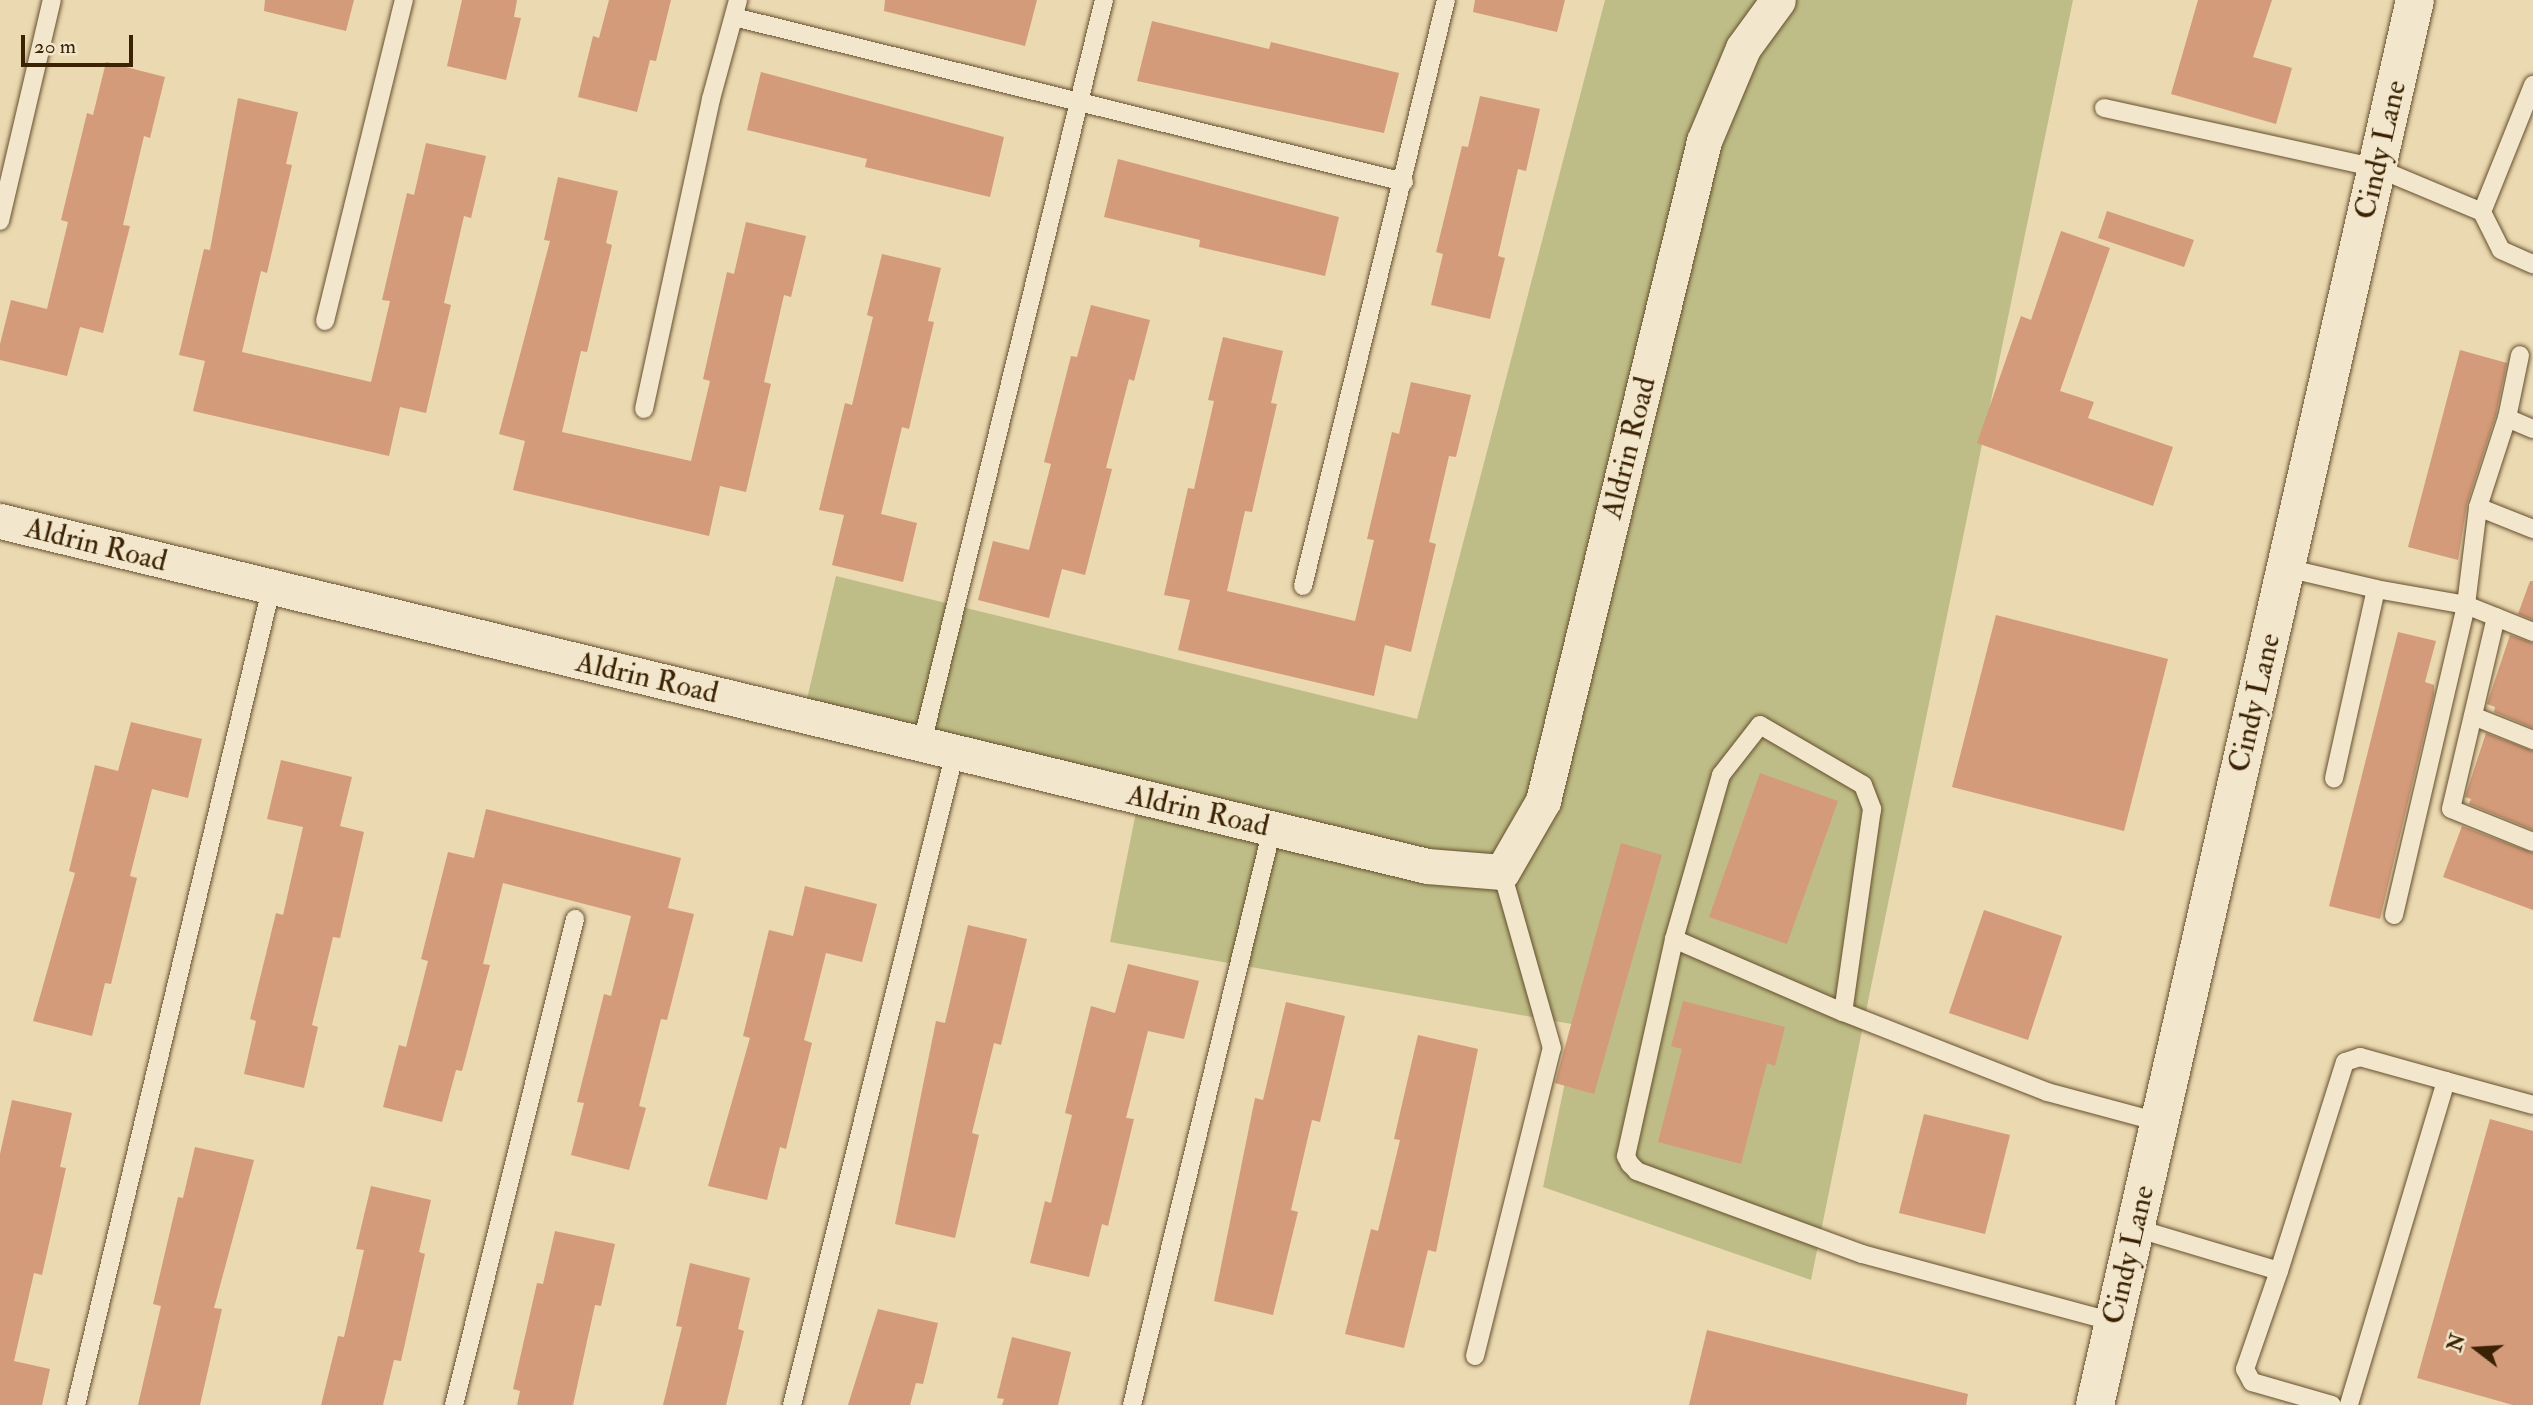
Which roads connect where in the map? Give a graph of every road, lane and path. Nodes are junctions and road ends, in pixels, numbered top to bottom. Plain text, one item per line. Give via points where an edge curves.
1 (52, 0) edge
2 (404, 0) edge
3 (1104, 0) edge
4 (1446, 0) edge
5 (1778, 0) edge
6 (2416, 0) edge
7 (736, 8) edge
8 (2533, 85) edge
9 (1076, 104) junction
10 (2104, 108) dead end
11 (2377, 168) junction
12 (1404, 181) junction
13 (2482, 212) junction
14 (0, 221) edge
15 (2533, 264) edge
16 (325, 321) dead end
17 (2520, 355) dead end
18 (644, 410) dead end
19 (2507, 418) junction
20 (2533, 429) edge
21 (2479, 507) junction
22 (0, 521) edge
23 (2533, 529) edge
24 (2286, 569) junction
25 (1303, 586) dead end
26 (271, 589) junction
27 (2376, 589) junction
28 (2466, 605) junction
29 (2496, 617) junction
30 (2533, 632) edge
31 (2473, 716) junction
32 (2533, 740) edge
33 (939, 748) junction
34 (2334, 778) dead end
35 (1272, 829) junction
36 (2533, 842) edge
37 (1502, 872) junction
38 (2394, 915) dead end
39 (575, 919) dead end
40 (1674, 940) junction
41 (1843, 1012) junction
42 (2446, 1081) junction
43 (2533, 1105) edge
44 (2159, 1122) junction
45 (2135, 1228) junction
46 (2279, 1270) junction
47 (2114, 1322) junction
48 (1475, 1356) dead end
49 (76, 1405) edge
50 (454, 1405) edge
51 (792, 1405) edge
52 (1132, 1405) edge
53 (2095, 1405) edge
54 (2332, 1405) edge
55 (2349, 1405) edge

1 - 14 lane
2 - 16 lane
3 - 9 lane
4 - 12 lane
5 - 37 street, Aldrin Road via 1744,48 1704,141 1543,801
6 - 11 street, Cindy Lane
7 - 9 lane
7 - 18 lane via 711,99
8 - 13 lane
9 - 12 lane
9 - 33 lane
10 - 11 lane
11 - 13 lane
11 - 24 street, Cindy Lane
12 - 25 lane
13 - 15 lane via 2501,250
17 - 19 lane
19 - 20 lane
19 - 21 lane
21 - 23 lane
21 - 28 lane
22 - 26 street, Aldrin Road
24 - 27 lane
24 - 44 street, Cindy Lane
26 - 33 street, Aldrin Road
26 - 49 lane
27 - 28 lane
27 - 34 lane
28 - 29 lane
28 - 38 lane
29 - 30 lane
29 - 31 lane
31 - 32 lane
31 - 36 lane via 2451,809
33 - 35 street, Aldrin Road
33 - 51 lane
35 - 37 street, Aldrin Road via 1427,866
35 - 52 lane
37 - 48 lane via 1552,1048
39 - 50 lane
40 - 41 lane
40 - 41 lane via 1721,775 1760,725 1863,785 1872,809
40 - 47 lane via 1626,1156 1637,1171 1862,1254
41 - 44 lane via 2048,1092
42 - 43 lane
42 - 46 lane via 2360,1057 2345,1062
42 - 55 lane
44 - 45 street, Cindy Lane
45 - 46 lane
45 - 47 street, Cindy Lane
46 - 54 lane via 2245,1368 2252,1382
47 - 53 street, Cindy Lane

